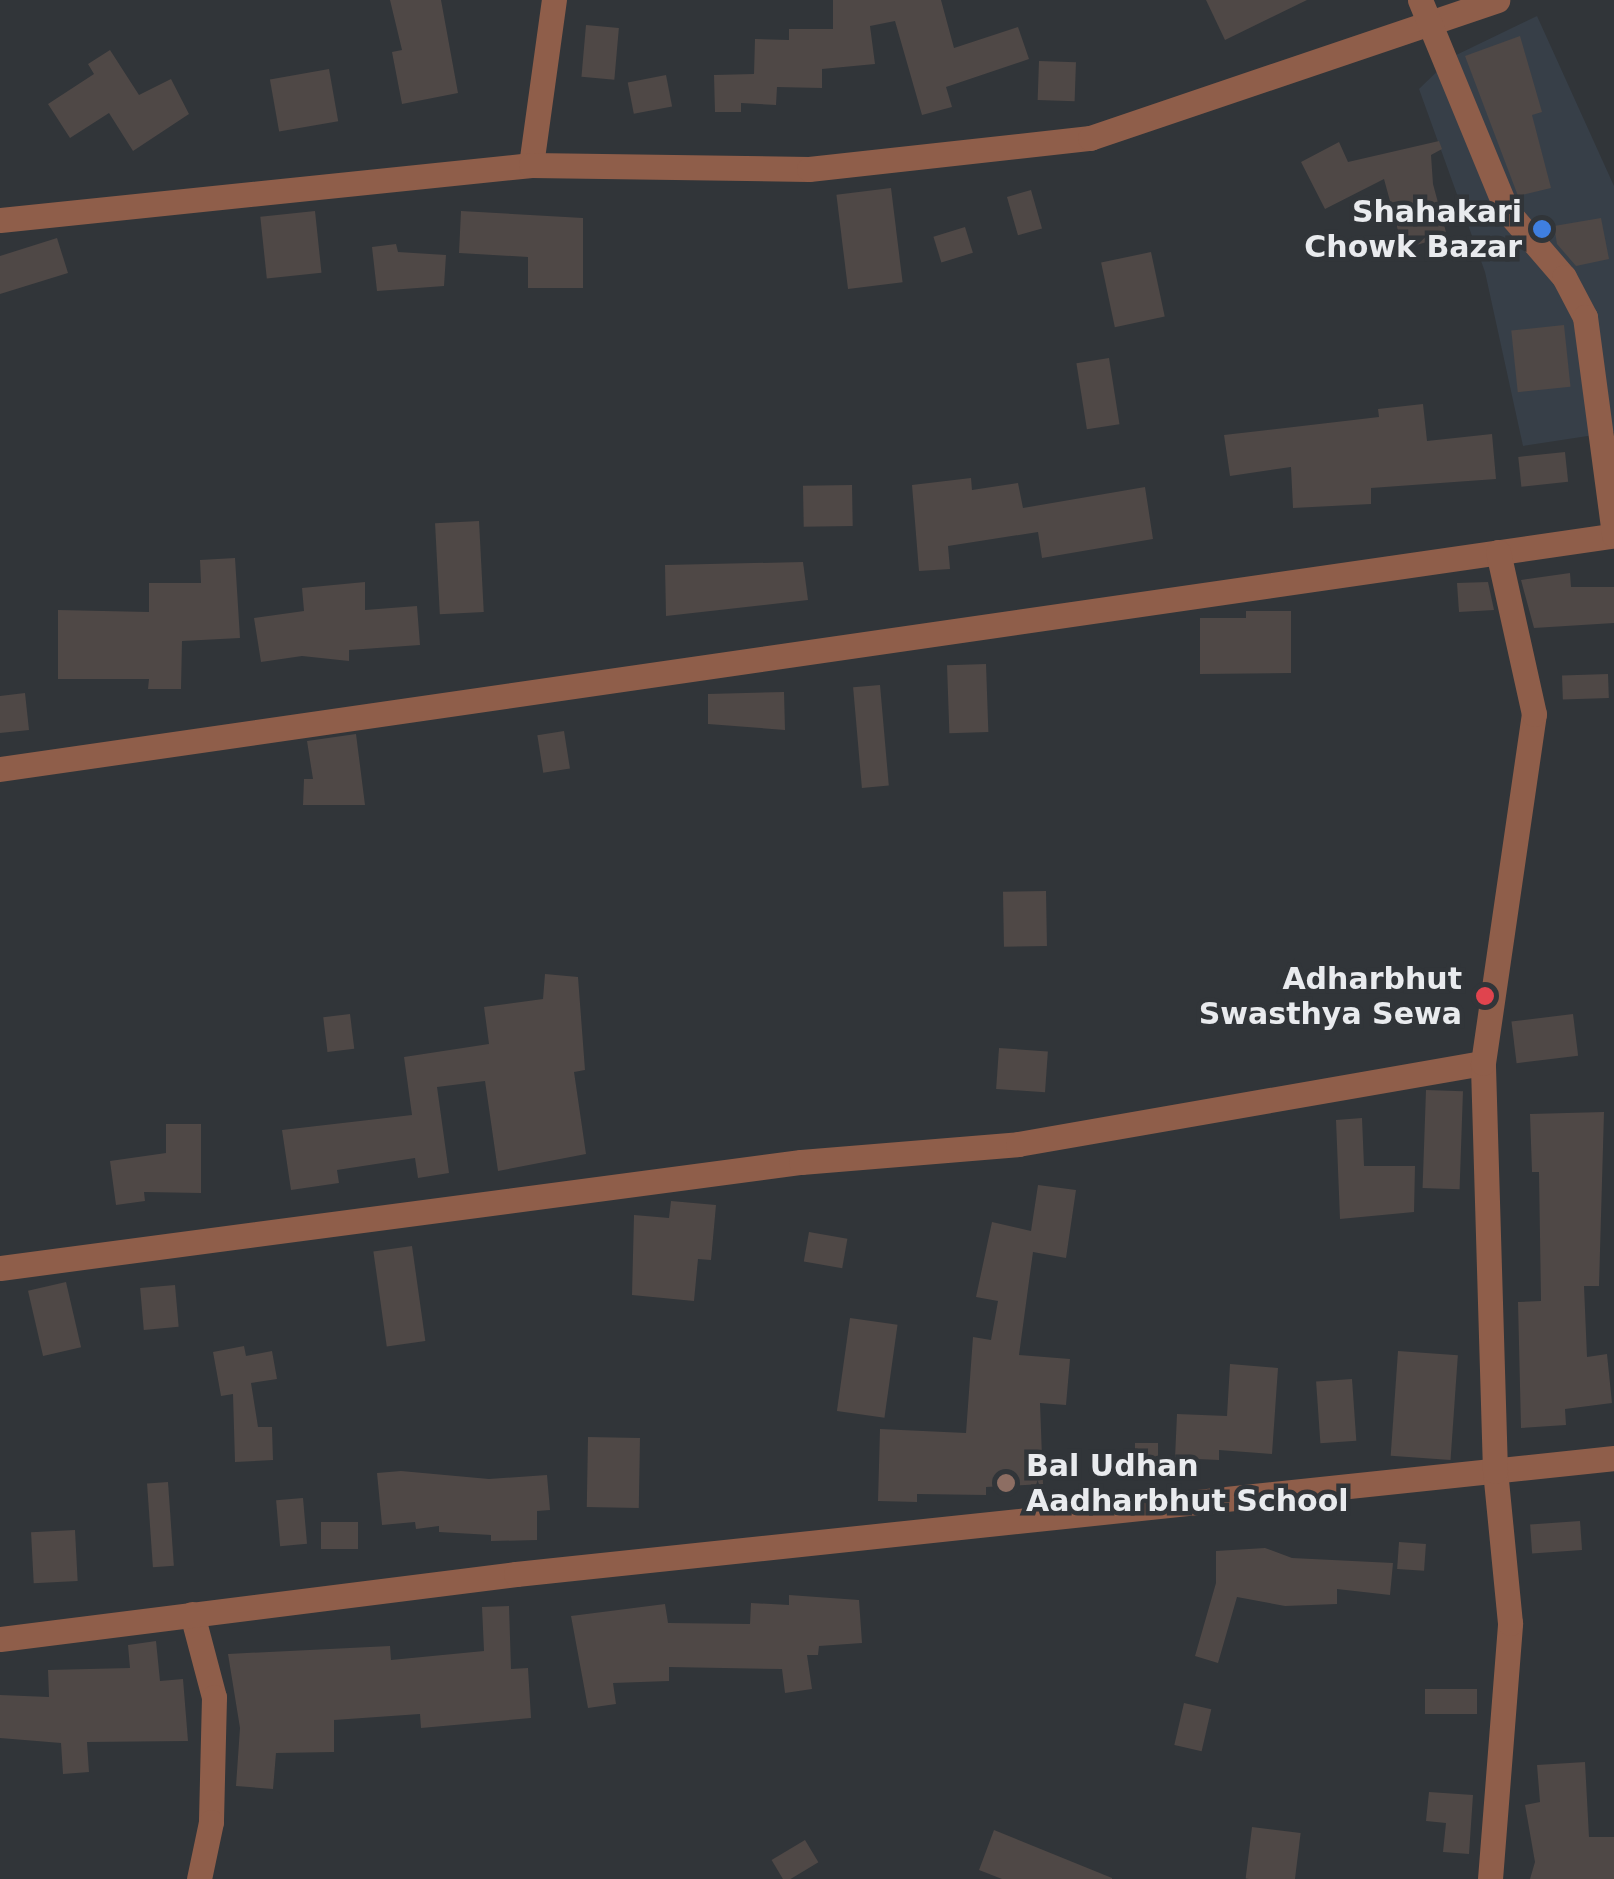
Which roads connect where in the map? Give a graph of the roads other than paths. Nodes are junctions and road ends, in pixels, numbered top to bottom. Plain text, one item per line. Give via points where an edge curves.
1 (554, 0) edge
2 (1420, 0) edge
3 (1497, 0) edge
4 (1428, 26) junction
5 (532, 165) junction
6 (0, 220) edge
7 (1612, 535) edge
8 (1498, 552) junction
9 (0, 769) edge
10 (1483, 1063) junction
11 (0, 1268) edge
12 (1614, 1458) edge
13 (1495, 1471) junction
14 (192, 1614) junction
15 (0, 1638) edge
16 (199, 1879) edge
17 (1490, 1879) edge

1 - 5 street
2 - 4 street
3 - 4 street
4 - 5 street via 1090,138 809,168
4 - 7 street via 1514,224 1564,277 1585,317 1598,378
5 - 6 street
7 - 8 street
8 - 9 street
8 - 10 street via 1534,714
10 - 11 street via 1018,1144 801,1162
10 - 13 street
12 - 13 street
13 - 14 street
13 - 17 street via 1510,1622
14 - 15 street
14 - 16 street via 214,1697 211,1822

